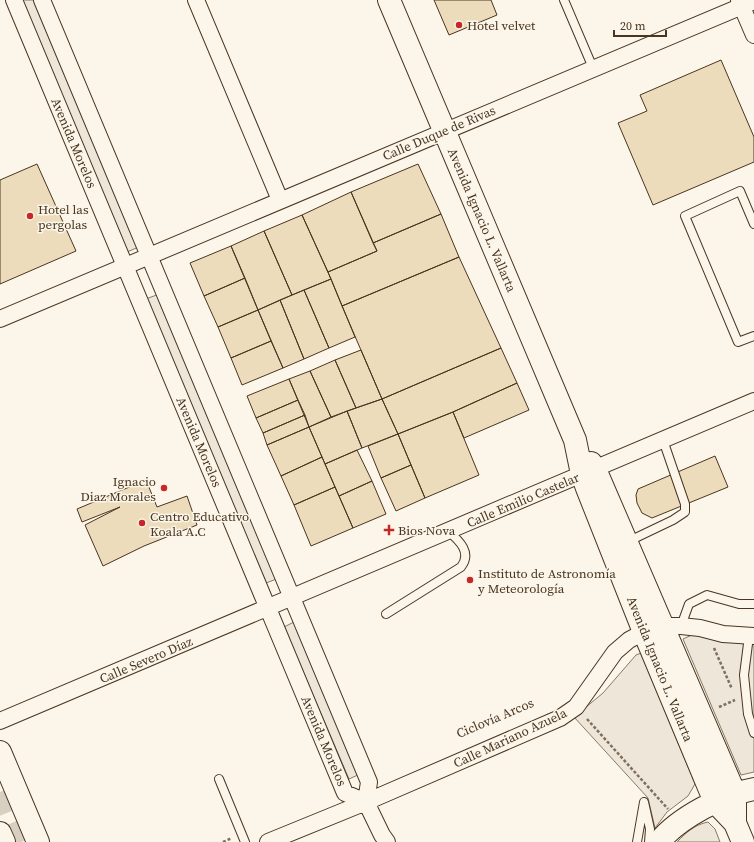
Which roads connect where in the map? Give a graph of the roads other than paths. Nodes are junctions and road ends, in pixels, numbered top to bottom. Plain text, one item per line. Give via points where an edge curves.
1 (14, 0) edge
2 (42, 0) edge
3 (196, 0) edge
4 (389, 0) edge
5 (564, 0) edge
6 (745, 2) edge
7 (754, 35) edge
8 (593, 68) junction
9 (444, 131) junction
10 (280, 200) junction
11 (754, 224) edge
12 (148, 256) junction
13 (125, 265) junction
14 (0, 319) edge
15 (754, 336) edge
16 (754, 401) edge
17 (663, 440) junction
18 (589, 472) junction
19 (448, 531) junction
20 (627, 542) junction
21 (292, 598) junction
22 (754, 604) edge
23 (268, 608) junction
24 (386, 614) dead end
25 (662, 628) junction
26 (751, 636) edge
27 (0, 722) edge
28 (754, 733) edge
29 (0, 752) edge
30 (219, 779) dead end
31 (735, 795) edge
32 (366, 802) junction
33 (739, 832) edge
34 (0, 834) edge
35 (243, 838) edge
36 (4, 842) edge
37 (38, 842) edge
38 (268, 842) edge
39 (387, 842) edge
40 (637, 842) edge
41 (649, 842) edge
42 (659, 842) edge

1 - 13 street, Avenida Morelos
2 - 12 street, Avenida Morelos
3 - 10 street
4 - 9 main road, Avenida Ignacio L. Vallarta
5 - 8 lane
6 - 7 street
6 - 8 street, Calle Duque de Rivas
8 - 9 street, Calle Duque de Rivas
9 - 10 street, Calle Duque de Rivas
9 - 18 main road, Avenida Ignacio L. Vallarta
10 - 12 street, Calle Duque de Rivas
11 - 15 lane via 740,191 686,216 738,342
12 - 13 street, Calle Duque de Rivas
12 - 21 street, Avenida Morelos
13 - 14 street, Calle Duque de Rivas
13 - 23 street, Avenida Morelos
16 - 17 street, Calle Emilio Castelar
17 - 18 street, Calle Emilio Castelar
17 - 20 lane via 685,504 685,512
18 - 19 street, Calle Emilio Castelar
18 - 20 main road, Avenida Ignacio L. Vallarta
18 - 25 main road, Avenida Ignacio L. Vallarta
19 - 21 street, Calle Emilio Castelar
19 - 24 lane via 458,540 465,553 465,562
20 - 25 main road, Avenida Ignacio L. Vallarta
21 - 23 street, Calle Severo Díaz
21 - 32 street, Avenida Morelos via 369,782
22 - 25 lane via 739,604 708,595 689,604
23 - 27 street, Calle Severo Díaz
23 - 32 street, Avenida Morelos via 346,793
25 - 26 street via 700,628 723,634
25 - 31 main road, Avenida Ignacio L. Vallarta
25 - 32 street, Calle Mariano Azuela via 629,640 616,652 576,707 560,718
26 - 28 lane via 744,675 748,714
29 - 37 main road
30 - 35 lane
31 - 33 main road, Avenida Ignacio L. Vallarta
31 - 42 main road via 680,822
32 - 38 street, Calle Mariano Azuela
32 - 39 street
34 - 36 main road
40 - 41 lane via 644,802 650,829

